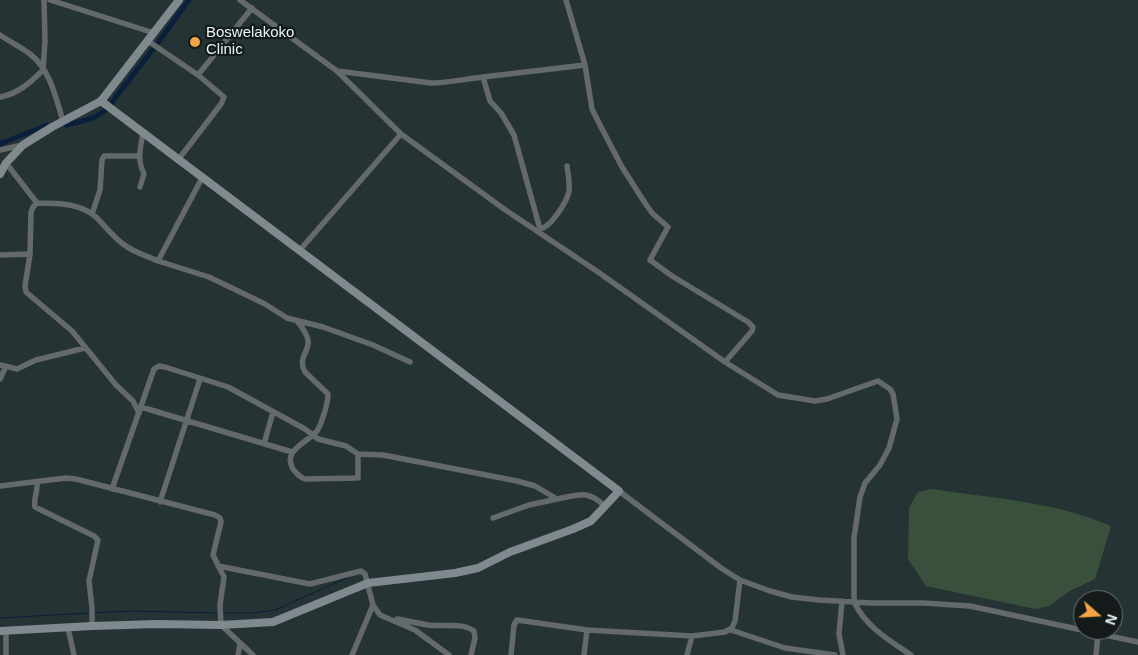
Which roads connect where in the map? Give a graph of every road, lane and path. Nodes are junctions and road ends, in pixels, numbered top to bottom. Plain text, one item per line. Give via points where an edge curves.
1 (44, 0) edge
2 (50, 0) edge
3 (179, 0) edge
4 (240, 0) edge
5 (566, 0) edge
6 (252, 8) junction
7 (154, 33) junction
8 (0, 35) edge
9 (148, 41) junction
10 (586, 65) junction
11 (43, 70) junction
12 (337, 71) junction
13 (198, 75) junction
14 (483, 77) junction
15 (0, 97) edge
16 (106, 105) junction
17 (63, 121) junction
18 (142, 134) junction
19 (401, 134) junction
20 (23, 145) junction
21 (0, 150) edge
22 (139, 156) junction
23 (178, 160) junction
24 (6, 163) junction
25 (566, 166) dead end
26 (0, 174) edge
27 (202, 178) junction
28 (140, 187) dead end
29 (37, 202) junction
30 (92, 214) junction
31 (539, 230) junction
32 (300, 251) junction
33 (30, 254) junction
34 (0, 255) edge
35 (158, 260) junction
36 (297, 321) junction
37 (85, 348) junction
38 (410, 362) dead end
39 (725, 362) junction
40 (3, 366) edge
41 (0, 378) edge
42 (200, 379) junction
43 (145, 396) junction
44 (132, 401) junction
45 (140, 410) junction
46 (272, 412) junction
47 (186, 421) junction
48 (314, 434) junction
49 (264, 444) junction
50 (292, 452) junction
51 (358, 454) junction
52 (37, 483) junction
53 (0, 486) edge
54 (112, 489) junction
55 (619, 491) junction
56 (557, 499) junction
57 (160, 502) junction
58 (606, 506) junction
59 (493, 518) dead end
60 (218, 566) junction
61 (740, 580) junction
62 (368, 583) junction
63 (842, 601) junction
64 (854, 602) junction
65 (373, 606) junction
66 (380, 615) junction
67 (221, 625) junction
68 (92, 626) junction
69 (68, 628) junction
70 (1073, 628) edge
71 (587, 630) junction
72 (731, 630) junction
73 (3, 631) edge
74 (692, 636) junction
75 (1123, 639) edge
76 (1097, 640) edge
77 (1138, 642) edge
78 (240, 644) junction
79 (817, 654) edge
80 (6, 655) edge
81 (74, 655) edge
82 (238, 655) edge
83 (254, 655) edge
84 (352, 655) edge
85 (450, 655) edge
86 (471, 655) edge
87 (511, 655) edge
88 (584, 655) edge
89 (687, 655) edge
90 (834, 655) edge
91 (843, 655) edge
92 (911, 655) edge
93 (1096, 655) edge

1 - 11 street
2 - 7 street
3 - 7 street
4 - 6 street
5 - 10 street
6 - 12 street
6 - 13 street
7 - 9 street
8 - 11 street via 29,53
9 - 13 street
9 - 16 street
10 - 14 street
10 - 39 street via 592,109 598,123 645,203 668,227 650,260 753,327
11 - 15 street via 24,87
11 - 17 street via 54,89
12 - 14 street via 430,83
12 - 19 street
13 - 23 street via 222,94 224,100
14 - 31 street via 490,102 514,135
16 - 17 street
16 - 18 street
17 - 20 street
18 - 22 street
18 - 23 street
19 - 31 street via 504,209
19 - 32 street
20 - 21 street
20 - 24 street
22 - 28 street via 144,174
22 - 30 street via 104,156
23 - 27 street
24 - 26 street
24 - 29 street
25 - 31 street via 568,193 551,222
27 - 32 street
27 - 35 street
29 - 30 street via 60,203
29 - 33 street via 31,212
30 - 35 street via 123,244
31 - 39 street
32 - 55 street
33 - 34 street
33 - 37 street via 24,286 26,292 72,331
35 - 36 street via 209,278
36 - 38 street via 323,326
36 - 48 street via 308,339 302,368 328,394
37 - 40 street via 36,360 17,369
37 - 44 street
39 - 64 street via 787,398 827,399 878,382 893,394 897,414 891,444 865,483 860,497 854,538
40 - 41 street
42 - 43 street via 159,366 154,368
42 - 46 street via 228,387
42 - 47 street
43 - 44 street
43 - 45 street
44 - 45 street
45 - 47 street
45 - 54 street
46 - 48 street
46 - 49 street
47 - 49 street
47 - 57 street
48 - 50 street
48 - 51 street
49 - 50 street
50 - 51 street via 292,468 299,477 305,478 358,478
51 - 56 street via 383,454 517,481 535,486
52 - 53 street
52 - 54 street via 66,478
52 - 68 street via 35,507 98,540 89,581
54 - 57 street
55 - 58 street
55 - 61 street
56 - 58 street via 584,494
56 - 59 street
57 - 60 street via 220,518 213,555
58 - 62 street via 583,526 471,570
60 - 62 street via 310,584 361,571
60 - 67 street via 224,577
61 - 63 street via 787,596
61 - 72 street
62 - 65 street
62 - 67 street via 277,621
63 - 64 street
63 - 91 street via 839,634
64 - 70 street via 970,606
64 - 92 street via 873,628
65 - 66 street
65 - 84 street
66 - 85 street via 415,630
66 - 86 street via 427,625 472,629 475,634
67 - 68 street
67 - 78 street
68 - 69 street
69 - 73 street
69 - 81 street
71 - 74 street
71 - 87 street via 517,620
71 - 88 street
72 - 74 street
72 - 79 street via 777,646
73 - 80 street
74 - 89 street
75 - 77 street
76 - 93 street
78 - 82 street
78 - 83 street
79 - 90 street

